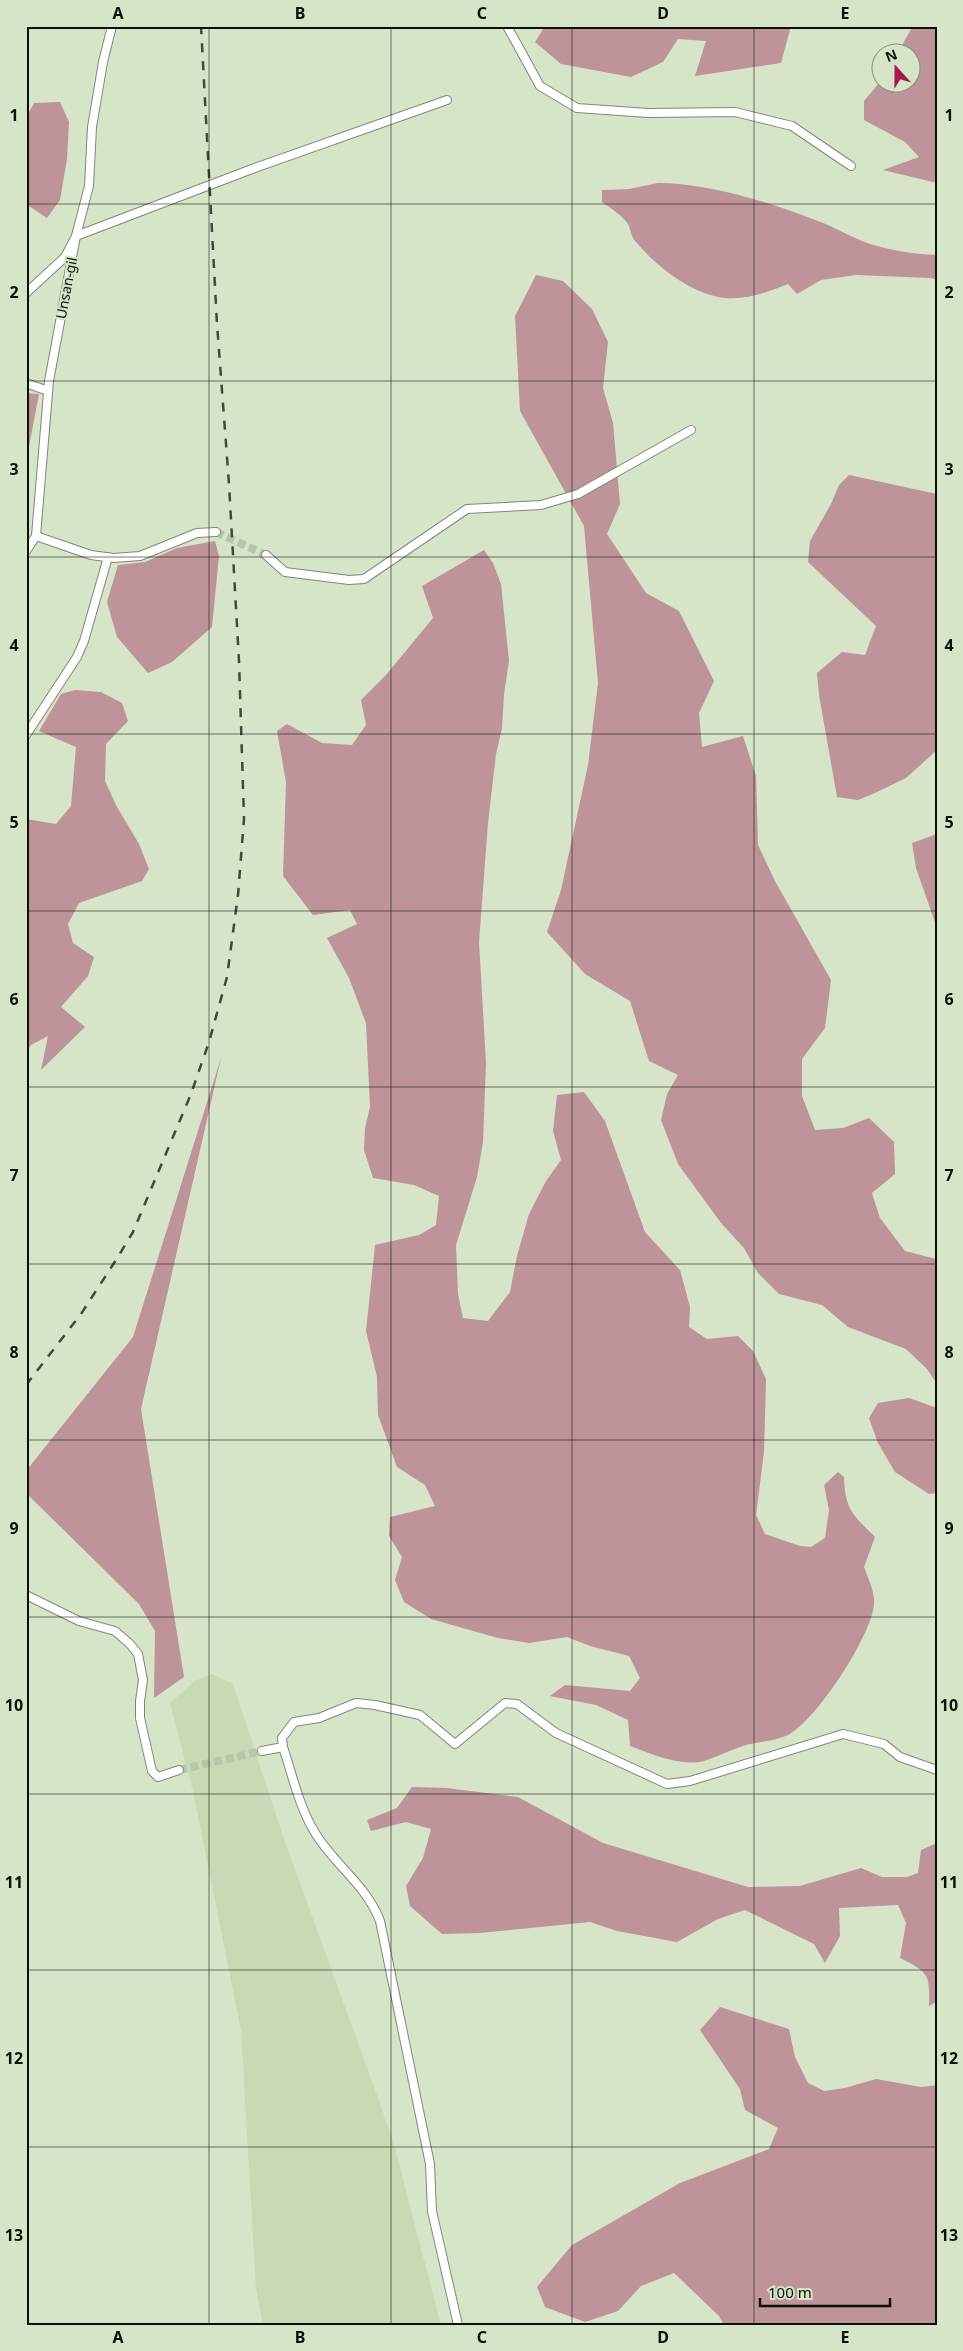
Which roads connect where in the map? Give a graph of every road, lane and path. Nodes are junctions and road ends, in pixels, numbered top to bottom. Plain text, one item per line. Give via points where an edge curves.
1 (112, 26) edge
2 (507, 26) edge
3 (447, 100) dead end
4 (851, 166) dead end
5 (76, 236) junction
6 (26, 293) edge
7 (26, 383) edge
8 (48, 391) junction
9 (691, 430) dead end
10 (216, 532) tunnel mouth
11 (36, 536) junction
12 (26, 550) edge
13 (266, 555) tunnel mouth
14 (108, 557) junction
15 (26, 735) edge
16 (26, 1594) edge
17 (283, 1747) junction
18 (262, 1751) tunnel mouth
19 (179, 1770) tunnel mouth
20 (937, 1770) edge
21 (458, 2325) edge

1 - 5 street, Unsan-gil via 92,127 89,186
2 - 4 street via 540,86 577,108 648,113 734,112 792,126
3 - 5 street
5 - 6 street via 65,257
5 - 8 street, Unsan-gil
7 - 8 street
8 - 11 street, Unsan-gil
9 - 13 street via 578,494 541,504 467,509 364,580 285,572
10 - 14 street via 197,533 140,556
11 - 12 street
11 - 14 street via 91,555
14 - 15 street via 80,650
16 - 19 street via 79,1621 115,1631 130,1644 142,1666 140,1718 152,1771 158,1777
17 - 18 street
17 - 20 street via 282,1738 294,1722 319,1718 356,1703 420,1715 455,1744 505,1703 517,1704 556,1733 667,1784 690,1781 843,1734 884,1744 900,1756
17 - 21 street via 314,1832 373,1904 380,1922 430,2164 432,2211

